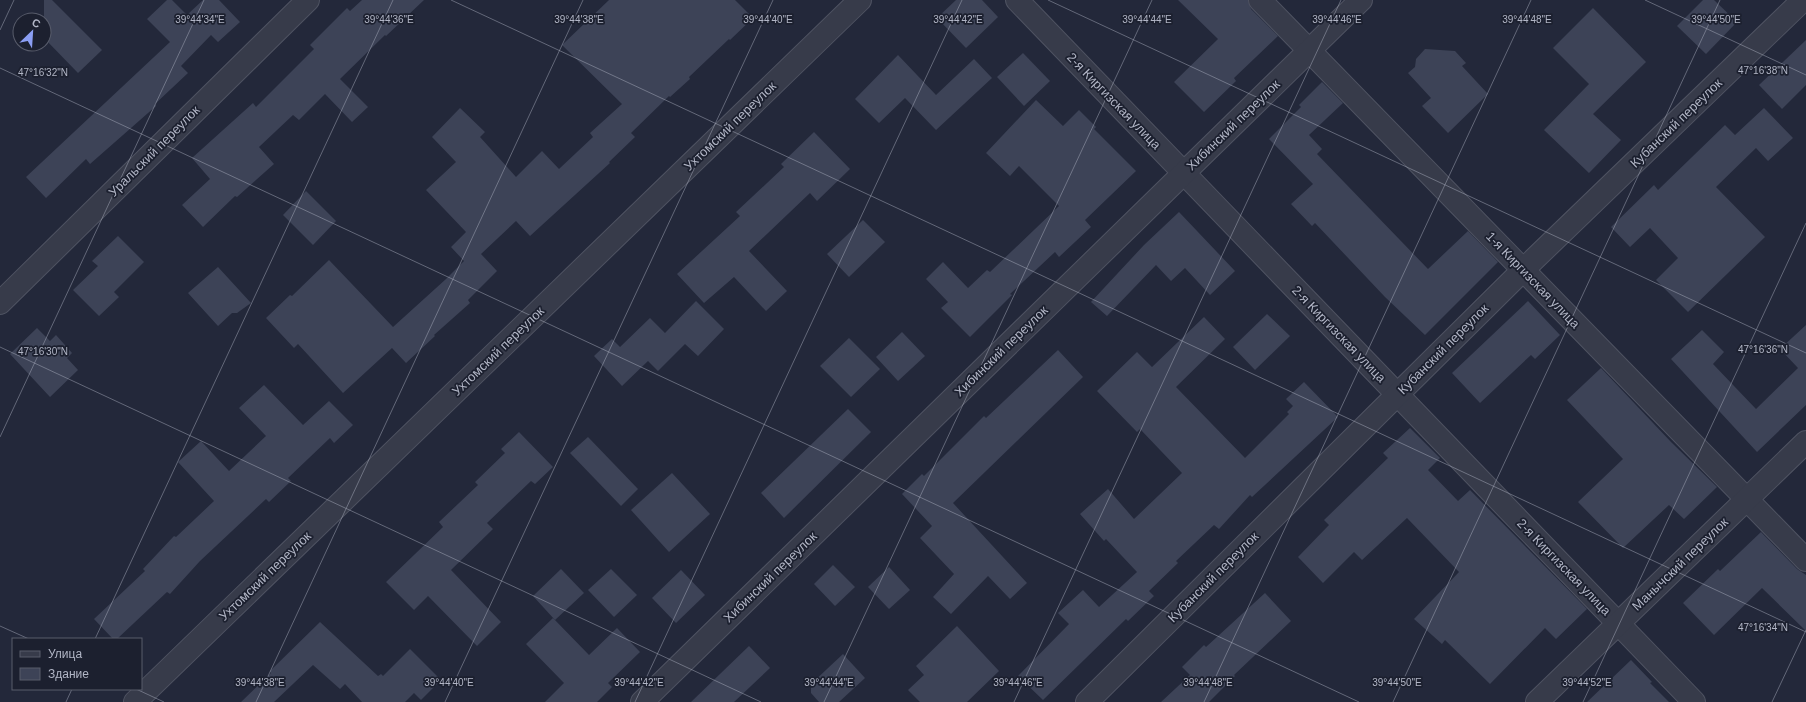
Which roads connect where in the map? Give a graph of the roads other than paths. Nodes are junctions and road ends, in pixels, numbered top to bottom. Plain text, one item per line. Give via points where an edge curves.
1 (308, 0) edge
2 (860, 0) edge
3 (1017, 0) edge
4 (1260, 0) edge
5 (1361, 0) edge
6 (1803, 0) edge
7 (1310, 51) junction
8 (1184, 173) junction
9 (1523, 270) junction
10 (0, 303) edge
11 (1397, 394) junction
12 (1806, 442) edge
13 (1747, 499) junction
14 (1806, 560) edge
15 (1618, 623) junction
16 (135, 702) edge
17 (642, 702) edge
18 (1087, 702) edge
19 (1537, 702) edge
20 (1694, 702) edge

1 - 10 street, Уральский переулок
2 - 16 street, Ухтомский переулок
3 - 8 street, 2-я Киргизская улица
4 - 7 street, 1-я Киргизская улица
5 - 7 street, Хибинский переулок
6 - 9 street, Кубанский переулок
7 - 8 street, Хибинский переулок
7 - 9 street, 1-я Киргизская улица
8 - 11 street, 2-я Киргизская улица
8 - 17 street, Хибинский переулок
9 - 11 street, Кубанский переулок
9 - 13 street, 1-я Киргизская улица
11 - 15 street, 2-я Киргизская улица
11 - 18 street, Кубанский переулок
12 - 13 street, Манычский переулок
13 - 14 street, 1-я Киргизская улица
13 - 15 street, Манычский переулок
15 - 19 street, Манычский переулок
15 - 20 street, 2-я Киргизская улица

